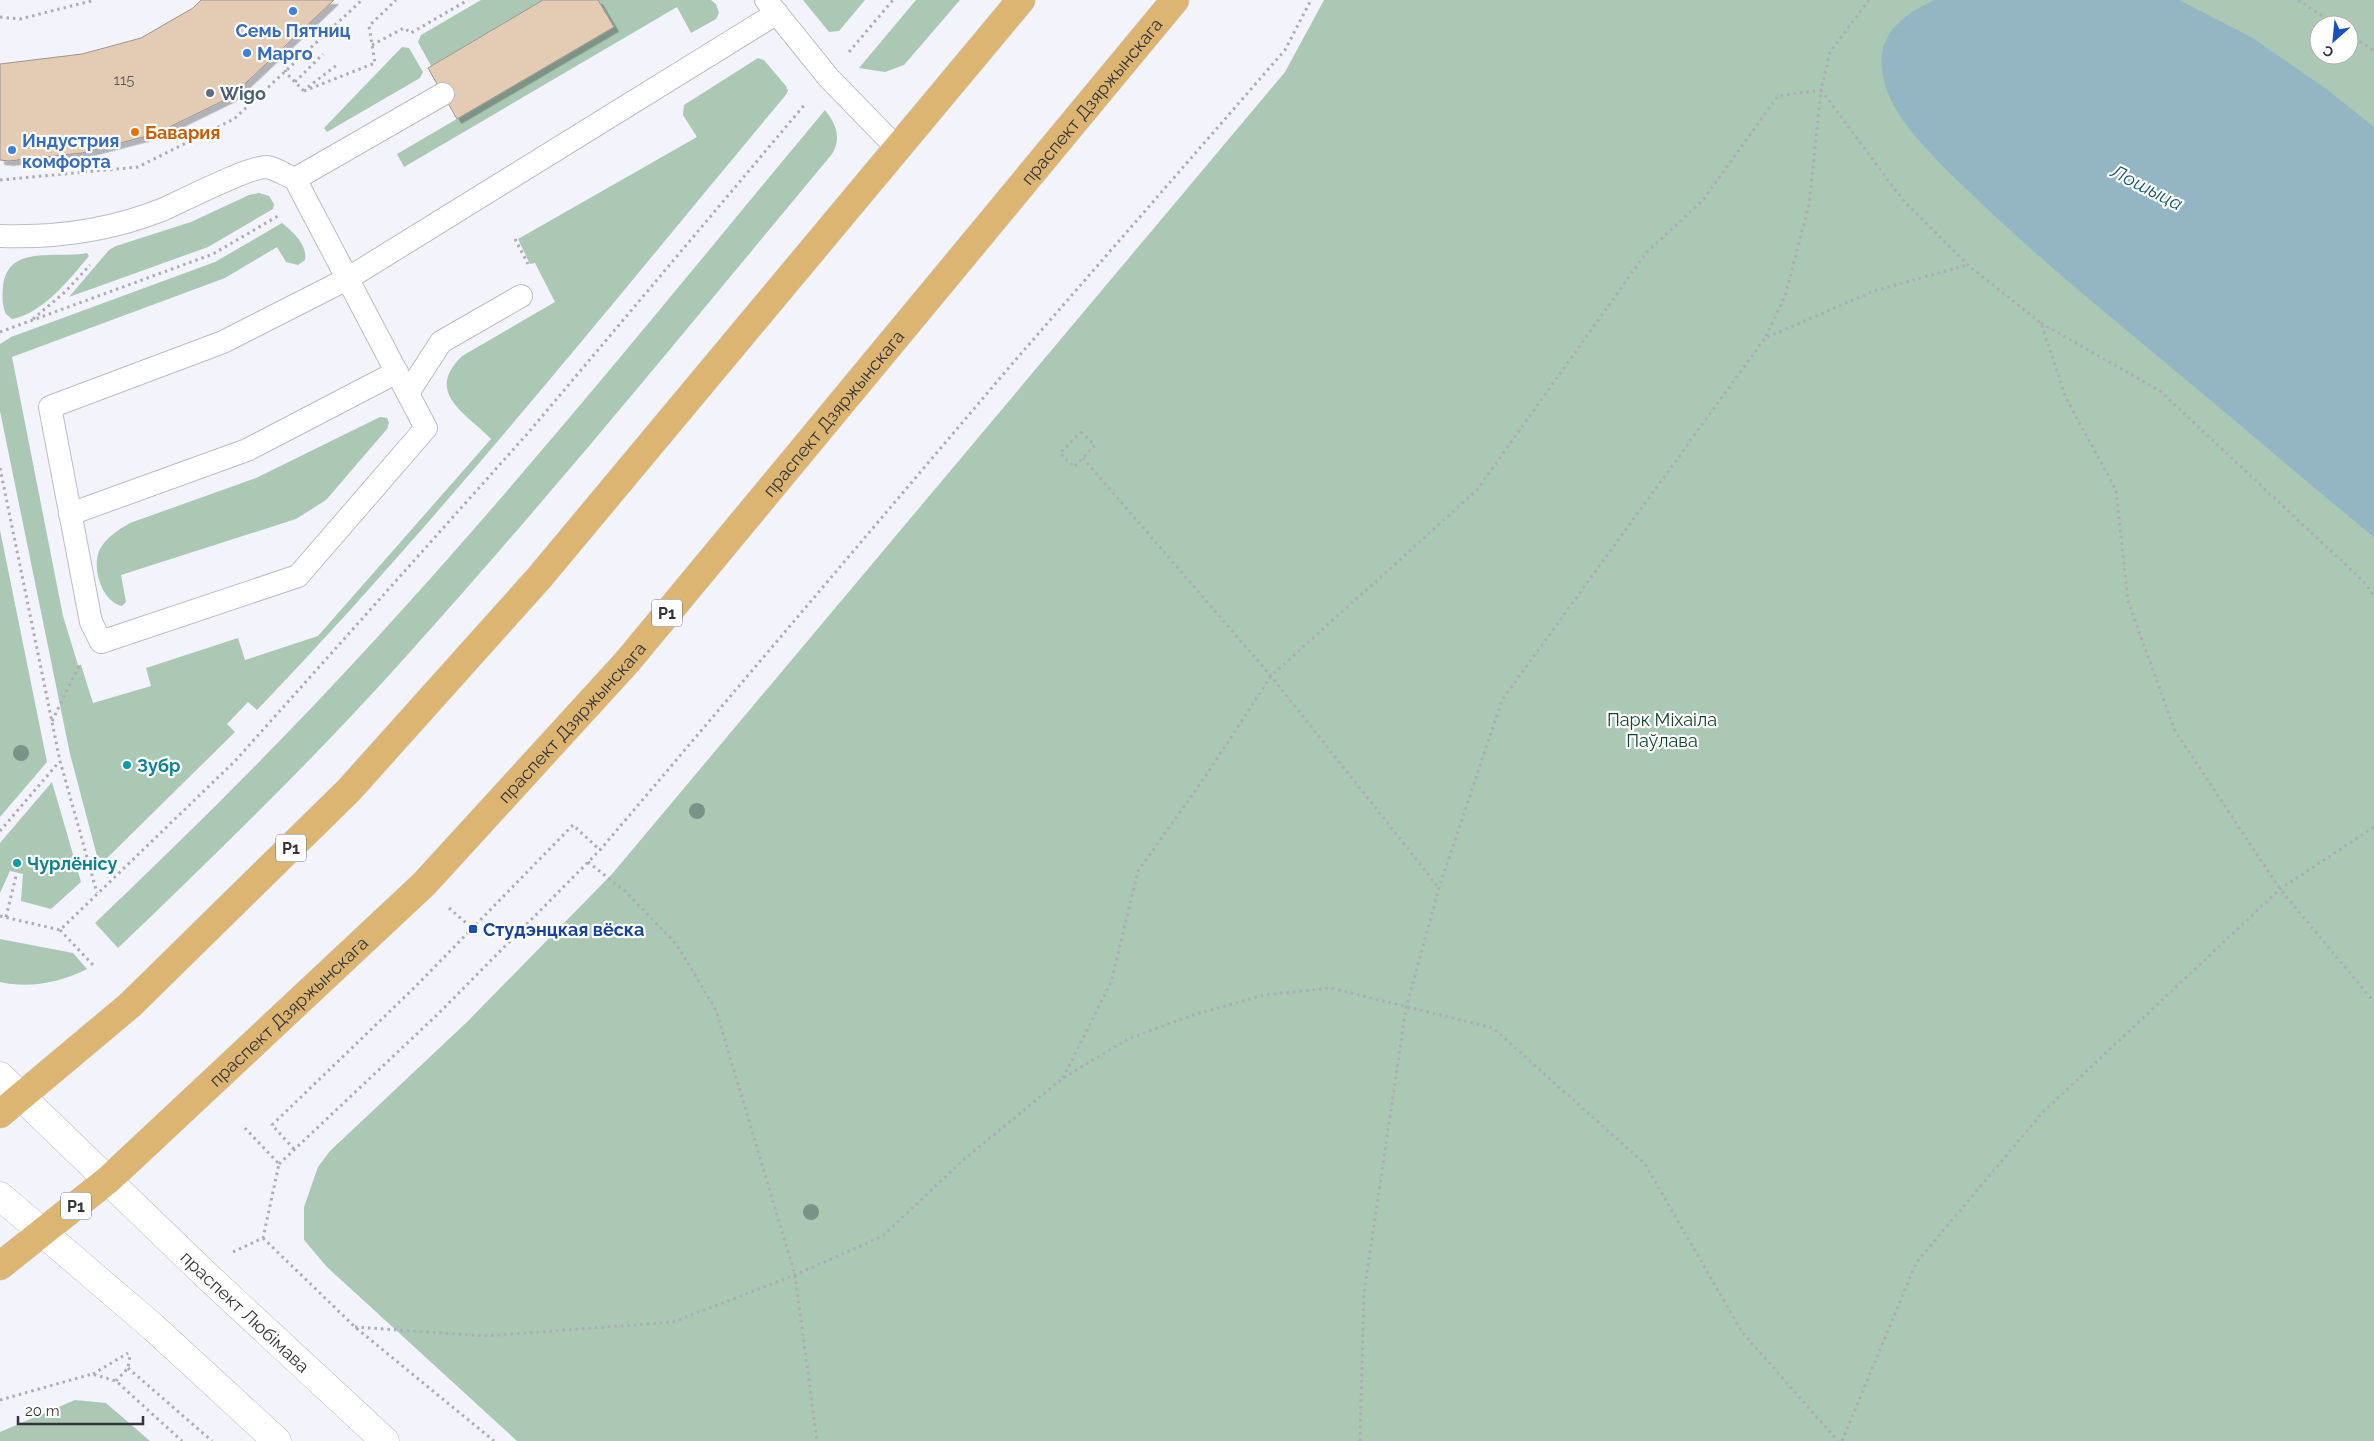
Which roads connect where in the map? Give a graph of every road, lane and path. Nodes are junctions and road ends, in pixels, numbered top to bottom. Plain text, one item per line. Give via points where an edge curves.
1 (95, 0) edge
2 (362, 0) edge
3 (396, 0) edge
4 (468, 0) edge
5 (893, 0) edge
6 (1021, 0) edge
7 (1175, 0) edge
8 (1311, 0) edge
9 (1869, 0) edge
10 (2298, 0) edge
11 (772, 7) edge
12 (2321, 15) edge
13 (0, 17) edge
14 (2359, 41) edge
15 (372, 45) junction
16 (280, 51) dead end
17 (2374, 51) edge
18 (323, 54) dead end
19 (337, 65) dead end
20 (286, 73) junction
21 (828, 77) junction
22 (295, 82) junction
23 (1821, 90) junction
24 (304, 91) junction
25 (443, 94) dead end
26 (897, 148) junction
27 (295, 179) junction
28 (0, 180) edge
29 (287, 211) dead end
30 (0, 236) edge
31 (515, 239) dead end
32 (91, 264) dead end
33 (1968, 265) junction
34 (530, 267) dead end
35 (347, 279) junction
36 (521, 296) dead end
37 (31, 321) junction
38 (2041, 323) junction
39 (0, 332) edge
40 (1765, 338) junction
41 (397, 372) junction
42 (408, 393) junction
43 (1083, 458) junction
44 (0, 468) edge
45 (70, 514) junction
46 (2374, 596) edge
47 (79, 665) dead end
48 (1271, 676) junction
49 (51, 721) junction
50 (60, 761) junction
51 (2374, 827) edge
52 (0, 831) edge
53 (600, 850) junction
54 (588, 862) junction
55 (16, 876) dead end
56 (1439, 888) junction
57 (2280, 889) junction
58 (97, 893) junction
59 (0, 916) edge
60 (6, 917) junction
61 (60, 930) junction
62 (94, 966) dead end
63 (2374, 1002) edge
64 (1406, 1008) junction
65 (0, 1076) edge
66 (1062, 1078) junction
67 (20, 1096) junction
68 (0, 1114) edge
69 (244, 1127) dead end
70 (294, 1149) junction
71 (279, 1164) junction
72 (109, 1179) junction
73 (0, 1196) edge
74 (44, 1232) junction
75 (263, 1238) junction
76 (233, 1252) dead end
77 (0, 1266) edge
78 (796, 1275) junction
79 (355, 1327) junction
80 (128, 1368) junction
81 (92, 1374) junction
82 (116, 1381) junction
83 (0, 1400) edge
84 (182, 1441) edge
85 (212, 1441) edge
86 (278, 1441) edge
87 (385, 1441) edge
88 (494, 1441) edge
89 (816, 1441) edge
90 (1360, 1441) edge
91 (1838, 1441) edge
92 (1842, 1441) edge

1 - 13 path via 20,19
2 - 20 path
3 - 15 path via 369,26
4 - 15 path via 411,33 404,28
5 - 21 path
6 - 26 main road, Р1
7 - 72 main road, праспект Дзяржынскага / Р1 via 626,662 424,884
8 - 53 path via 1285,50 1012,364
9 - 23 path via 1830,52
10 - 12 path
11 - 21 lane
11 - 35 lane
14 - 17 path
15 - 24 path via 375,63
16 - 20 path
18 - 22 path
19 - 24 path
20 - 22 path
20 - 28 path via 234,119 138,167
21 - 26 lane
21 - 58 path via 528,433 256,738
22 - 24 path
23 - 33 path via 1903,200
23 - 40 path via 1810,205 1785,296
23 - 48 path via 1778,96 1703,200 1646,253 1477,490
25 - 27 lane
26 - 67 main road, Р1 via 539,578 349,790 130,1004
27 - 30 lane via 267,167 242,174 162,210 100,228 65,235
27 - 35 lane
29 - 37 path via 213,254
31 - 34 path
32 - 37 path
33 - 38 path
33 - 40 path via 1874,291
35 - 41 lane
35 - 45 lane via 223,342 50,407
36 - 42 lane via 441,342
37 - 39 path
38 - 46 path via 2160,391 2364,582
38 - 57 path via 2066,398 2116,490 2128,601 2175,731
40 - 56 path via 1502,700
41 - 42 lane
41 - 45 lane via 247,450
42 - 45 lane via 426,428 298,576 101,642 91,622
43 - 43 path via 1074,467 1060,453 1081,432 1095,445
43 - 48 path
44 - 49 path
47 - 49 path
48 - 56 path
48 - 66 path via 1138,871 1111,982
49 - 50 path
50 - 52 path
50 - 58 path
51 - 57 path
53 - 54 path
53 - 70 path via 574,825 415,987 272,1125
54 - 70 path via 440,1013
54 - 78 path via 626,892 677,945 716,1010
55 - 60 path
56 - 64 path
57 - 63 path
57 - 92 path via 2042,1113 1916,1262
58 - 61 path
59 - 60 path
60 - 61 path
61 - 62 path
64 - 66 path via 1331,988 1264,995 1193,1015 1128,1039
64 - 90 path via 1364,1293
64 - 91 path via 1493,1028 1645,1164 1742,1332
65 - 67 main road, праспект Любімава
66 - 78 path via 962,1161 883,1236
67 - 68 main road, Р1
67 - 72 main road, праспект Любімава
69 - 71 path
70 - 71 path
71 - 75 path
72 - 74 main road, праспект Дзяржынскага / Р1
72 - 87 main road, праспект Любімава via 207,1276
73 - 74 main road
74 - 77 main road, праспект Дзяржынскага / Р1
74 - 86 main road
75 - 76 path
75 - 79 path
78 - 79 path via 673,1322 485,1336
78 - 89 path
79 - 88 path
80 - 81 path via 131,1351
80 - 82 path
80 - 85 path
81 - 82 path
81 - 83 path
82 - 84 path

